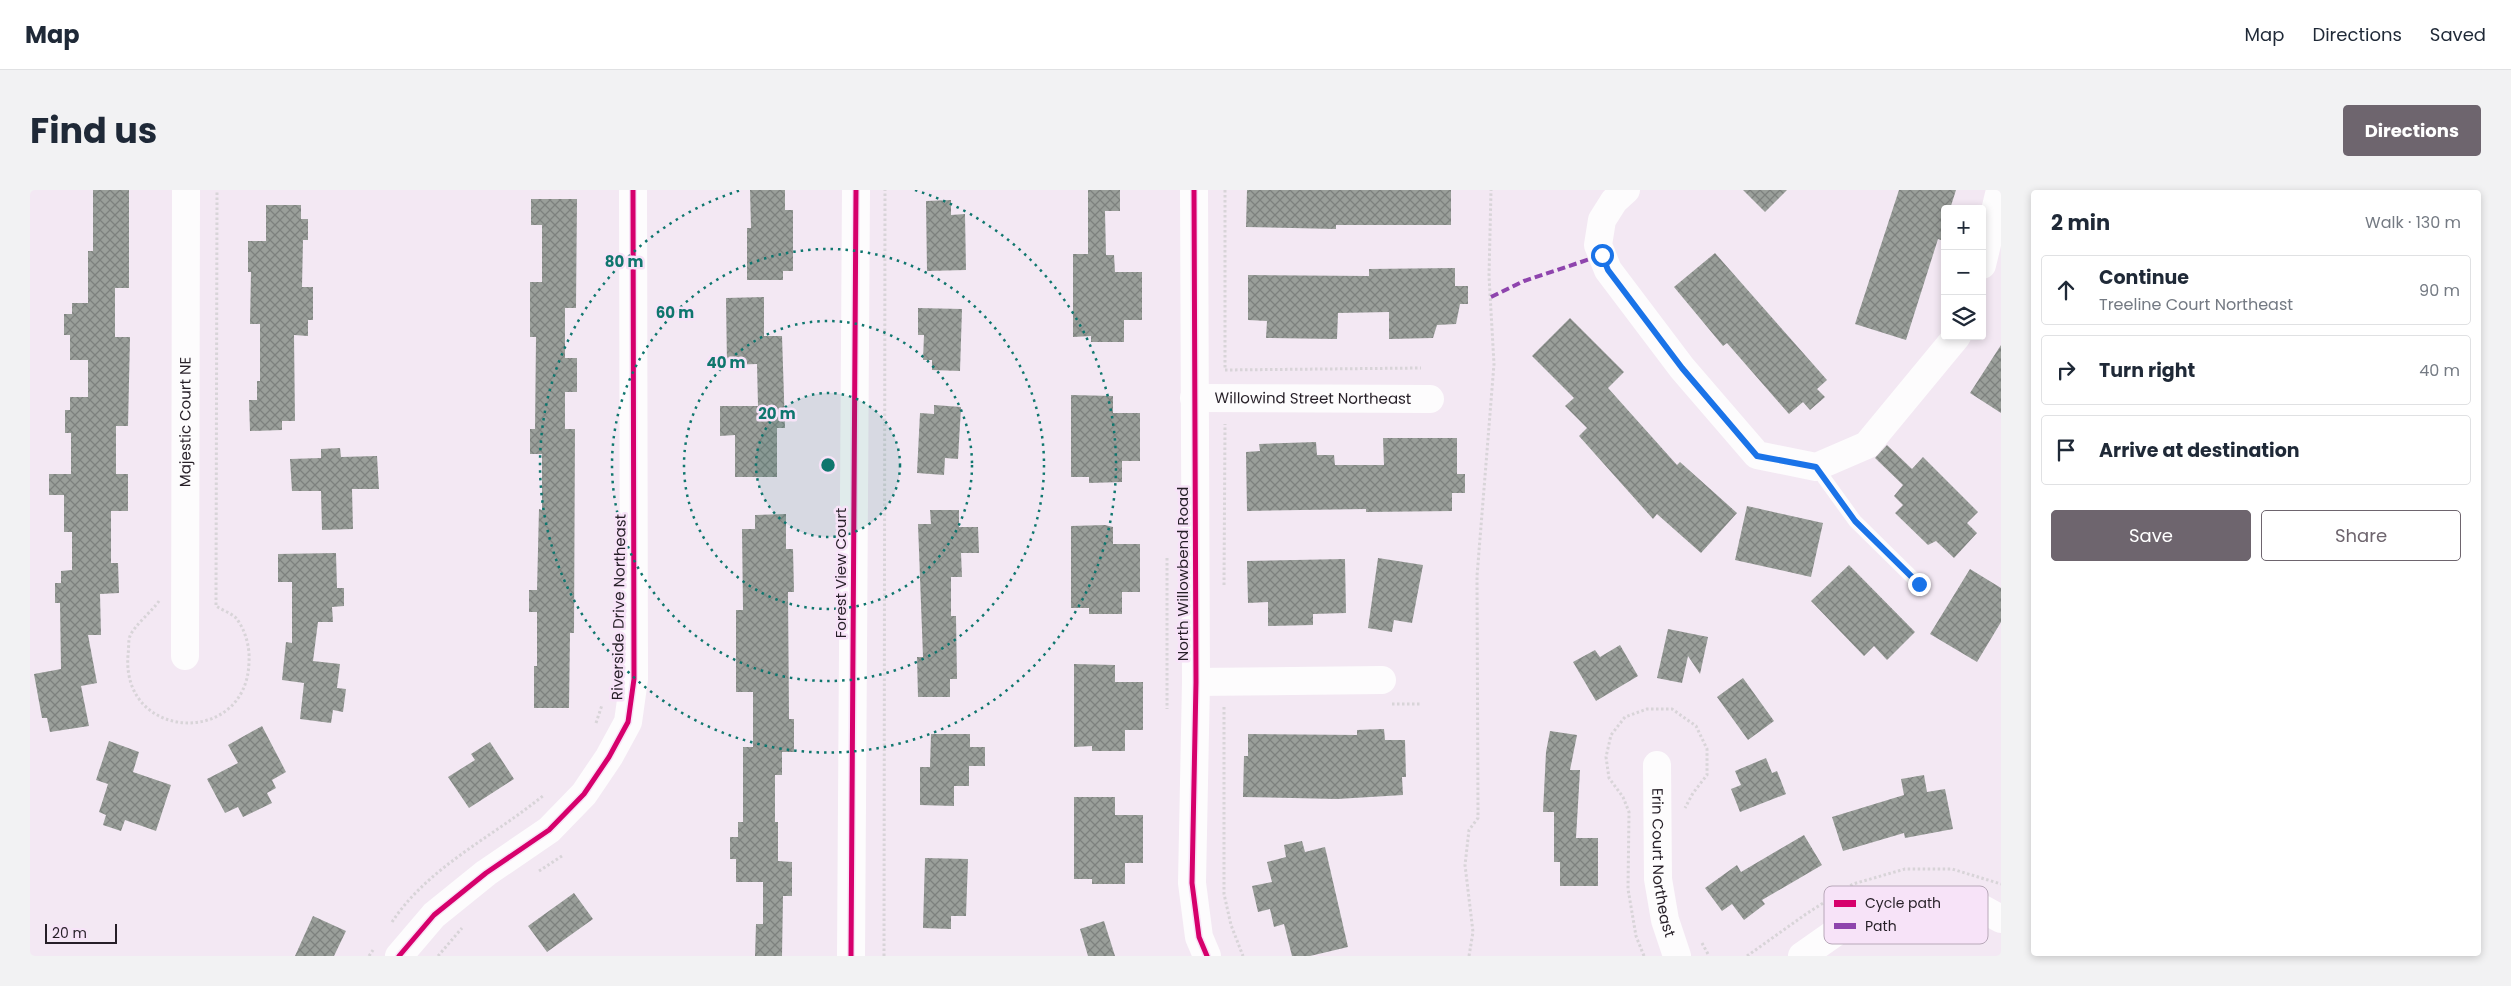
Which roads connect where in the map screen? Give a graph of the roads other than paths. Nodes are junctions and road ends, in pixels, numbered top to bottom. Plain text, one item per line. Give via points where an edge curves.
1 (186, 190) edge
2 (633, 190) edge
3 (856, 190) edge
4 (1194, 190) edge
5 (1626, 190) edge
6 (2000, 190) edge
7 (1986, 250) edge
8 (1954, 340) edge
9 (1194, 398) junction
10 (1430, 399) dead end
11 (1816, 467) junction
12 (1919, 584) dead end
13 (185, 656) dead end
14 (1196, 682) junction
15 (1382, 692) road end
16 (1657, 766) dead end
17 (1988, 912) edge
18 (2001, 918) edge
19 (1824, 941) edge
20 (387, 952) edge
21 (851, 956) edge
22 (1207, 956) edge
23 (1677, 956) edge
24 (1802, 956) edge

1 - 13 street, Majestic Court NE
2 - 20 street, Riverside Drive Northeast via 634,679 628,722 610,758 584,794 549,830 486,872
3 - 21 street, Forest View Court
4 - 9 street, North Willowbend Road
5 - 11 street via 1602,220 1598,245 1608,270 1682,368 1757,456
6 - 7 street
8 - 11 street via 1867,445
9 - 10 street, Willowind Street Northeast
9 - 14 street, North Willowbend Road
11 - 12 lane via 1855,521
14 - 15 street
14 - 22 street, North Willowbend Road via 1192,883 1199,937
16 - 23 street, Erin Court Northeast via 1658,879 1665,920
17 - 18 street
19 - 24 street

